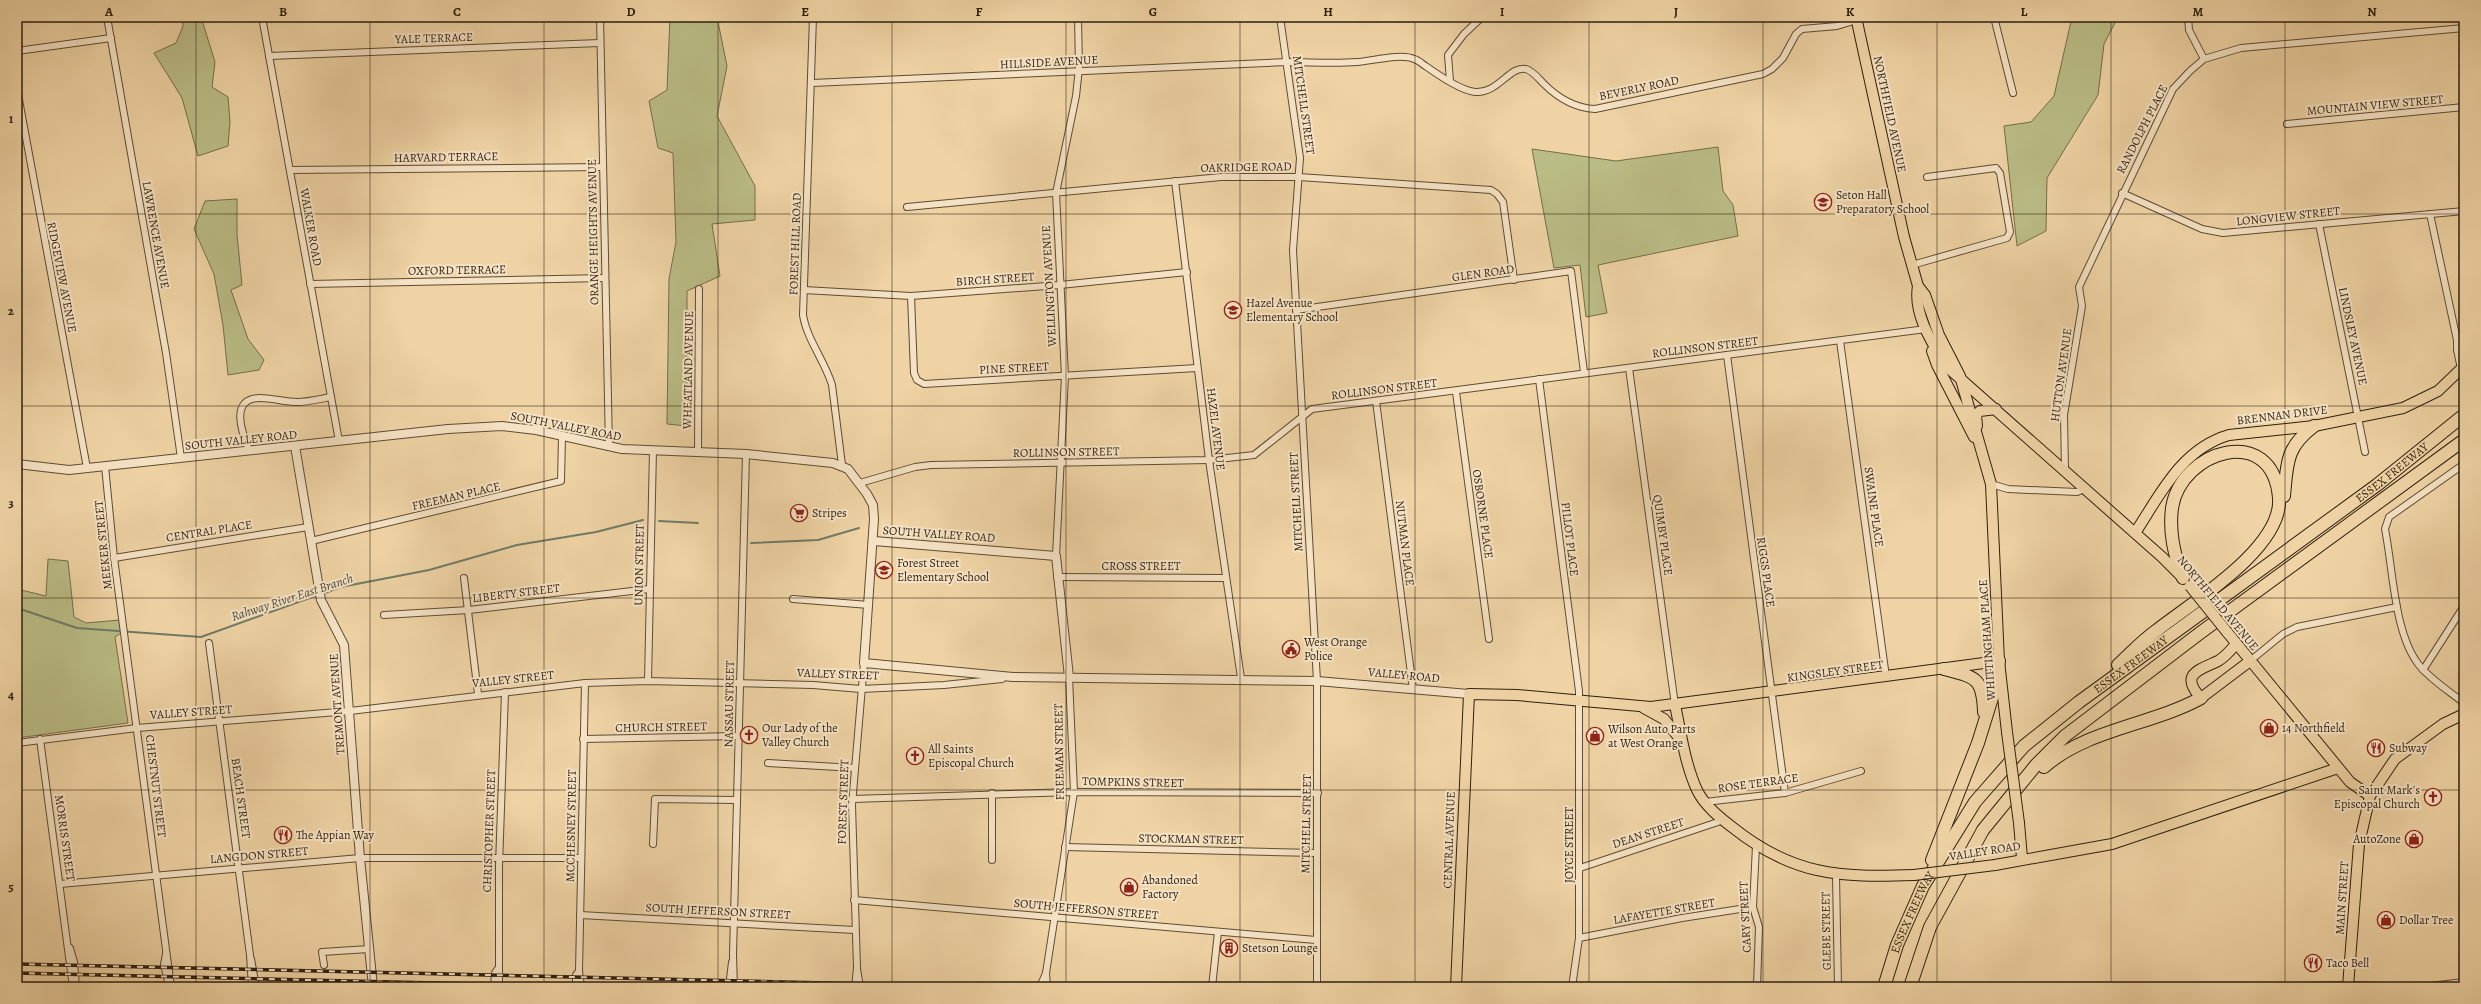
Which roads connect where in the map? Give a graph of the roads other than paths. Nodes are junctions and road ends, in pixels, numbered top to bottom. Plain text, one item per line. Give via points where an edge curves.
1 (107, 17) edge
2 (262, 17) edge
3 (600, 17) edge
4 (813, 17) edge
5 (1078, 17) edge
6 (1280, 17) edge
7 (1482, 17) edge
8 (1994, 17) edge
9 (2188, 17) edge
10 (1856, 18) edge
11 (2464, 28) edge
12 (111, 38) junction
13 (600, 43) junction
14 (17, 51) edge
15 (269, 56) junction
16 (2204, 59) junction
17 (1287, 62) junction
18 (1078, 72) junction
19 (1450, 81) junction
20 (812, 83) junction
21 (17, 89) edge
22 (2013, 93) dead end
23 (2464, 108) edge
24 (2287, 124) dead end
25 (25, 137) junction
26 (17, 138) edge
27 (603, 166) junction
28 (290, 170) junction
29 (1299, 177) junction
30 (1928, 177) dead end
31 (1175, 181) junction
32 (1056, 193) junction
33 (2122, 193) junction
34 (907, 206) dead end
35 (2464, 211) edge
36 (2430, 214) junction
37 (2319, 224) junction
38 (1912, 265) junction
39 (1187, 272) junction
40 (605, 278) junction
41 (1514, 280) junction
42 (2082, 282) joint
43 (310, 284) junction
44 (1060, 285) junction
45 (1918, 286) junction
46 (699, 289) dead end
47 (804, 290) junction
48 (911, 296) junction
49 (1296, 310) junction
50 (1926, 329) junction
51 (2457, 340) junction
52 (1840, 341) junction
53 (2464, 349) edge
54 (1727, 355) junction
55 (1197, 368) junction
56 (1629, 368) junction
57 (2463, 368) edge
58 (1584, 372) junction
59 (1065, 376) junction
60 (1960, 376) junction
61 (1539, 379) junction
62 (1456, 392) junction
63 (331, 397) junction
64 (1376, 401) junction
65 (1996, 409) junction
66 (2464, 415) edge
67 (1302, 416) junction
68 (2358, 416) junction
69 (2314, 426) junction
70 (562, 436) junction
71 (2464, 440) edge
72 (339, 441) junction
73 (1980, 445) junction
74 (294, 446) junction
75 (609, 447) junction
76 (249, 450) junction
77 (653, 450) junction
78 (698, 451) junction
79 (2365, 452) dead end
80 (746, 454) junction
81 (181, 458) junction
82 (1209, 460) junction
83 (1061, 463) junction
84 (17, 464) edge
85 (2464, 464) edge
86 (842, 465) junction
87 (105, 466) junction
88 (87, 468) junction
89 (2065, 472) junction
90 (860, 482) junction
91 (1991, 484) junction
92 (2084, 489) junction
93 (2280, 509) junction
94 (308, 527) junction
95 (2135, 533) junction
96 (310, 541) junction
97 (874, 542) junction
98 (1056, 556) junction
99 (114, 558) junction
100 (1057, 577) junction
101 (464, 578) dead end
102 (1225, 578) junction
103 (2186, 582) junction
104 (649, 589) junction
105 (793, 599) dead end
106 (869, 605) junction
107 (2464, 606) edge
108 (2397, 607) junction
109 (469, 610) junction
110 (384, 615) dead end
111 (123, 622) joint
112 (1489, 639) dead end
113 (209, 643) dead end
114 (2236, 644) junction
115 (1999, 661) junction
116 (2250, 661) junction
117 (864, 663) junction
118 (1944, 669) junction
119 (2423, 670) junction
120 (1013, 677) junction
121 (1069, 677) junction
122 (1886, 677) junction
123 (1241, 678) junction
124 (648, 681) junction
125 (1317, 681) junction
126 (585, 683) junction
127 (740, 684) junction
128 (861, 689) junction
129 (1413, 689) junction
130 (504, 692) junction
131 (1771, 693) junction
132 (478, 694) junction
133 (1469, 694) junction
134 (2201, 698) junction
135 (1579, 702) junction
136 (2079, 702) junction
137 (2464, 702) edge
138 (1675, 705) junction
139 (1640, 706) junction
140 (350, 711) junction
141 (2464, 714) edge
142 (219, 722) junction
143 (1984, 725) junction
144 (137, 728) junction
145 (739, 736) junction
146 (583, 739) junction
147 (40, 740) junction
148 (17, 743) edge
149 (1684, 745) junction
150 (768, 763) dead end
151 (855, 768) junction
152 (2338, 768) junction
153 (1861, 771) dead end
154 (1074, 792) junction
155 (992, 793) junction
156 (1318, 793) junction
157 (1785, 793) junction
158 (2010, 796) junction
159 (2370, 796) junction
160 (852, 799) junction
161 (737, 800) junction
162 (1705, 802) junction
163 (1724, 820) junction
164 (653, 844) dead end
165 (1756, 846) junction
166 (1065, 847) junction
167 (1316, 853) junction
168 (360, 858) junction
169 (499, 858) junction
170 (581, 858) junction
171 (2022, 858) junction
172 (992, 860) dead end
173 (239, 868) junction
174 (1580, 868) junction
175 (156, 875) junction
176 (1836, 875) junction
177 (60, 884) junction
178 (1923, 886) junction
179 (854, 900) junction
180 (1753, 907) junction
181 (580, 915) junction
182 (1054, 917) junction
183 (734, 923) junction
184 (856, 930) junction
185 (1218, 932) junction
186 (1579, 938) junction
187 (68, 940) junction
188 (1316, 940) junction
189 (369, 949) junction
190 (733, 955) junction
191 (250, 956) junction
192 (324, 965) dead end
193 (370, 967) junction
194 (857, 968) junction
195 (497, 970) junction
196 (579, 971) junction
197 (1046, 973) junction
198 (2464, 982) edge
199 (2348, 986) edge
200 (73, 987) edge
201 (76, 987) edge
202 (170, 987) edge
203 (252, 987) edge
204 (256, 987) edge
205 (369, 987) edge
206 (374, 987) edge
207 (494, 987) edge
208 (499, 987) edge
209 (576, 987) edge
210 (581, 987) edge
211 (729, 987) edge
212 (734, 987) edge
213 (855, 987) edge
214 (860, 987) edge
215 (1040, 987) edge
216 (1047, 987) edge
217 (1212, 987) edge
218 (1317, 987) edge
219 (1456, 987) edge
220 (1572, 987) edge
221 (1756, 987) edge
222 (1838, 987) edge
223 (1884, 987) edge
224 (1910, 987) edge
225 (2238, 987) edge
226 (2420, 987) edge

1 - 12 street, LAWRENCE AVENUE
2 - 15 street, WALKER ROAD
3 - 13 street, ORANGE HEIGHTS AVENUE
4 - 20 street, FOREST HILL ROAD
5 - 18 street, WELLINGTON AVENUE
6 - 17 street, MITCHELL STREET
7 - 19 street via 1464,34 1448,55
8 - 22 street
9 - 16 street via 2189,30
10 - 19 street, BEVERLY ROAD via 1838,26 1802,29 1796,34 1783,58 1772,69 1762,74 1605,107 1577,106 1552,92 1527,69 1520,68 1499,85 1486,91 1475,92
10 - 38 main road, NORTHFIELD AVENUE
11 - 16 street, RANDOLPH PLACE via 2241,48
12 - 14 street
12 - 81 street, LAWRENCE AVENUE via 166,353
13 - 15 street, YALE TERRACE
13 - 27 street, ORANGE HEIGHTS AVENUE
15 - 28 street, WALKER ROAD
16 - 33 street, RANDOLPH PLACE via 2173,89
17 - 18 street, HILLSIDE AVENUE
17 - 19 street, BEVERLY ROAD via 1356,62 1405,57 1415,59
17 - 29 street, MITCHELL STREET via 1298,136
18 - 20 street, HILLSIDE AVENUE
18 - 32 street, WELLINGTON AVENUE via 1076,96
20 - 47 street, FOREST HILL ROAD
21 - 25 street, RIDGEVIEW AVENUE
23 - 24 street, MOUNTAIN VIEW STREET
25 - 26 street
25 - 88 street, RIDGEVIEW AVENUE
27 - 28 street, HARVARD TERRACE
27 - 40 street, ORANGE HEIGHTS AVENUE
28 - 43 street, WALKER ROAD
29 - 31 street, OAKRIDGE ROAD via 1221,177
29 - 41 street, OAKRIDGE ROAD via 1491,190 1503,202
29 - 49 street, MITCHELL STREET via 1293,250
30 - 38 street via 1996,168 2000,173 2010,232 2007,238
31 - 32 street, OAKRIDGE ROAD
31 - 39 street, HAZEL AVENUE
32 - 34 street, OAKRIDGE ROAD
32 - 44 street, WELLINGTON AVENUE
33 - 37 street, LONGVIEW STREET via 2202,229 2223,234
33 - 42 street, RANDOLPH PLACE
35 - 36 street, LONGVIEW STREET
36 - 37 street, LONGVIEW STREET
36 - 51 street
37 - 68 street, LINDSLEY AVENUE
38 - 45 main road, NORTHFIELD AVENUE
39 - 44 street, BIRCH STREET
39 - 55 street, HAZEL AVENUE
40 - 43 street, OXFORD TERRACE
40 - 75 street, ORANGE HEIGHTS AVENUE
41 - 49 street, GLEN ROAD
41 - 58 street, GLEN ROAD via 1571,271
42 - 89 street, HUTTON AVENUE via 2079,287 2082,306 2077,343 2064,415
43 - 63 street, WALKER ROAD
44 - 48 street, BIRCH STREET
44 - 59 street, WELLINGTON AVENUE
45 - 50 main road, NORTHFIELD AVENUE via 1916,299
45 - 60 main road, NORTHFIELD AVENUE via 1925,295 1939,335
46 - 78 street, WHEATLAND AVENUE
47 - 48 street, BIRCH STREET
47 - 86 street, FOREST HILL ROAD via 805,325 832,385
48 - 59 street, PINE STREET via 914,373 917,380 924,384
49 - 67 street, MITCHELL STREET
50 - 52 street, ROLLINSON STREET
50 - 60 main road, NORTHFIELD AVENUE via 1946,366
50 - 73 main road, WHITTINGHAM PLACE via 1937,365
51 - 53 street
51 - 57 street via 2457,350
52 - 54 street, ROLLINSON STREET
52 - 122 street, SWAINE PLACE
54 - 56 street, ROLLINSON STREET
54 - 131 street, RIGGS PLACE
55 - 59 street, PINE STREET
55 - 82 street, HAZEL AVENUE
56 - 58 street, ROLLINSON STREET
56 - 138 street, QUIMBY PLACE
57 - 68 main road, BRENNAN DRIVE via 2424,400 2403,408
58 - 61 street, ROLLINSON STREET
59 - 83 street, WELLINGTON AVENUE
60 - 65 main road, NORTHFIELD AVENUE
60 - 73 main road, WHITTINGHAM PLACE
61 - 62 street, ROLLINSON STREET
61 - 135 street, PILLOT PLACE
62 - 64 street, ROLLINSON STREET
62 - 112 street, OSBORNE PLACE
63 - 72 street, WALKER ROAD
63 - 76 street via 299,402 262,398 248,401 239,416 240,428
64 - 67 street, ROLLINSON STREET via 1312,409
64 - 129 street, NUTMAN PLACE
65 - 73 main road via 1982,409 1976,415
65 - 89 main road, NORTHFIELD AVENUE
66 - 136 highway, ESSEX FREEWAY via 2376,485
67 - 82 street, ROLLINSON STREET via 1254,455
67 - 125 street, MITCHELL STREET
68 - 69 main road, BRENNAN DRIVE
68 - 79 street, LINDSLEY AVENUE
69 - 93 highway via 2297,441 2288,456 2284,499
69 - 95 main road, BRENNAN DRIVE via 2229,435 2206,444 2178,468
70 - 72 street, SOUTH VALLEY ROAD via 502,426
70 - 75 street, SOUTH VALLEY ROAD
70 - 96 street, FREEMAN PLACE via 561,481
71 - 158 highway, ESSEX FREEWAY via 2065,736
72 - 74 street, SOUTH VALLEY ROAD
73 - 91 main road, WHITTINGHAM PLACE
74 - 76 street, SOUTH VALLEY ROAD
74 - 94 street, TREMONT AVENUE
75 - 77 street, SOUTH VALLEY ROAD
76 - 81 street, SOUTH VALLEY ROAD
77 - 78 street, SOUTH VALLEY ROAD
77 - 104 street, UNION STREET
78 - 80 street, SOUTH VALLEY ROAD
80 - 86 street, SOUTH VALLEY ROAD
80 - 127 street, NASSAU STREET
81 - 87 street, SOUTH VALLEY ROAD
82 - 83 street, ROLLINSON STREET
82 - 102 street, HAZEL AVENUE
83 - 90 street, ROLLINSON STREET via 915,467
83 - 98 street, WELLINGTON AVENUE
84 - 88 street, SOUTH VALLEY ROAD via 68,470
85 - 108 street via 2386,522 2385,531
86 - 90 street, SOUTH VALLEY ROAD
87 - 88 street, SOUTH VALLEY ROAD
87 - 99 street, MEEKER STREET
89 - 92 main road, NORTHFIELD AVENUE
90 - 97 street, SOUTH VALLEY ROAD via 872,505
91 - 92 street via 2008,489 2077,492
91 - 115 main road, WHITTINGHAM PLACE
92 - 95 main road, NORTHFIELD AVENUE
93 - 103 highway via 2277,480 2263,460 2239,450 2229,450 2209,459 2183,484 2172,506 2172,548
93 - 136 highway via 2262,543 2246,560 2154,632
94 - 96 street, TREMONT AVENUE
94 - 99 street, CENTRAL PLACE
95 - 103 main road, NORTHFIELD AVENUE
96 - 140 street, TREMONT AVENUE via 321,600 344,645
97 - 98 street, SOUTH VALLEY ROAD
97 - 106 street, FOREST STREET
98 - 100 street, FREEMAN STREET
99 - 111 street, MEEKER STREET
100 - 102 street, CROSS STREET
100 - 121 street, FREEMAN STREET
101 - 109 street
102 - 123 street, HAZEL AVENUE
103 - 114 main road, NORTHFIELD AVENUE, bridge
104 - 109 street, LIBERTY STREET
104 - 124 street, UNION STREET
105 - 106 street
106 - 117 street, FOREST STREET
107 - 119 street
108 - 116 street via 2296,627 2283,634
108 - 119 street via 2412,655
109 - 110 street, LIBERTY STREET
109 - 132 street
111 - 144 street, CHESTNUT STREET
113 - 142 street, BEACH STREET
114 - 116 main road, NORTHFIELD AVENUE
114 - 134 main road via 2219,660 2193,673 2191,678 2194,690
115 - 118 main road, KINGSLEY STREET
115 - 143 highway
115 - 171 main road, WHITTINGHAM PLACE, bridge
116 - 134 main road
116 - 152 main road, NORTHFIELD AVENUE
117 - 120 street, VALLEY STREET
117 - 128 street, FOREST STREET
118 - 122 main road, KINGSLEY STREET
118 - 143 highway via 1973,677 1981,684
119 - 137 street
120 - 121 street, VALLEY STREET
120 - 128 street, VALLEY STREET via 944,685
121 - 123 street, VALLEY ROAD
121 - 154 street, FREEMAN STREET
122 - 131 main road, KINGSLEY STREET
123 - 125 street, VALLEY ROAD
124 - 126 street, VALLEY STREET
124 - 127 street, VALLEY STREET
125 - 129 street, VALLEY ROAD
125 - 156 street, MITCHELL STREET
126 - 130 street, VALLEY STREET
126 - 146 street, MCCHESNEY STREET
127 - 128 street, VALLEY STREET via 813,685
127 - 145 street, NASSAU STREET
128 - 151 street, FOREST STREET
129 - 133 street, VALLEY ROAD
130 - 132 street, VALLEY STREET
130 - 169 street, CHRISTOPHER STREET
131 - 138 main road, KINGSLEY STREET
131 - 157 street, RIGGS PLACE
132 - 140 street, VALLEY STREET
133 - 135 main road, VALLEY ROAD via 1517,695
133 - 219 main road, CENTRAL AVENUE
134 - 158 highway via 2165,715 2080,745 2053,759
135 - 139 main road, VALLEY ROAD
135 - 174 street, JOYCE STREET
136 - 178 highway, ESSEX FREEWAY via 2024,746 1975,802
138 - 139 main road, VALLEY ROAD
138 - 149 main road, VALLEY ROAD
139 - 149 main road, VALLEY ROAD via 1664,719
140 - 142 street, VALLEY STREET
140 - 168 street, TREMONT AVENUE
141 - 159 main road, MAIN STREET via 2443,724 2395,759
142 - 144 street, VALLEY STREET
142 - 173 street, BEACH STREET
143 - 178 highway
144 - 147 street, VALLEY STREET
144 - 175 street, CHESTNUT STREET
145 - 146 street, CHURCH STREET
145 - 161 street, NASSAU STREET
146 - 170 street, MCCHESNEY STREET
147 - 148 street, VALLEY STREET
147 - 177 street, MORRIS STREET
149 - 162 main road, VALLEY ROAD via 1697,789
150 - 151 street
151 - 160 street, FOREST STREET
152 - 159 main road, NORTHFIELD AVENUE via 2350,782
152 - 171 main road, VALLEY ROAD via 2112,844 2081,851
153 - 157 street, ROSE TERRACE
154 - 155 street, TOMPKINS STREET
154 - 156 street, TOMPKINS STREET
154 - 166 street, FREEMAN STREET
155 - 160 street, TOMPKINS STREET
155 - 172 street
156 - 167 street, MITCHELL STREET
157 - 162 street, ROSE TERRACE
158 - 224 highway, ESSEX FREEWAY via 1983,830 1930,927
159 - 199 main road, MAIN STREET via 2359,844
160 - 179 street, FOREST STREET
161 - 164 street via 655,799
161 - 183 street, NASSAU STREET
162 - 163 main road, VALLEY ROAD
163 - 165 main road, VALLEY ROAD
163 - 174 street, DEAN STREET
165 - 176 main road, VALLEY ROAD via 1793,864
165 - 180 street, CARY STREET
166 - 167 street, STOCKMAN STREET
166 - 182 street, FREEMAN STREET
167 - 188 street, MITCHELL STREET
168 - 169 street, LANGDON STREET
168 - 173 street, LANGDON STREET
168 - 189 street, TREMONT AVENUE
169 - 170 street, LANGDON STREET
169 - 195 street, CHRISTOPHER STREET
170 - 181 street, MCCHESNEY STREET
171 - 176 main road, VALLEY ROAD, bridge via 1996,865 1914,875
173 - 175 street, LANGDON STREET
173 - 191 street, BEACH STREET
174 - 186 street, JOYCE STREET
175 - 177 street, LANGDON STREET
175 - 202 street, CHESTNUT STREET via 166,952 170,964
176 - 222 street, GLEBE STREET
177 - 187 street, MORRIS STREET
178 - 223 highway, ESSEX FREEWAY via 1897,945
179 - 182 street, SOUTH JEFFERSON STREET
179 - 184 street, FOREST STREET
180 - 186 street, LAFAYETTE STREET
180 - 221 street, CARY STREET via 1758,926
181 - 183 street, SOUTH JEFFERSON STREET
181 - 196 street, MCCHESNEY STREET
182 - 185 street, SOUTH JEFFERSON STREET
182 - 197 street, FREEMAN STREET
183 - 184 street, SOUTH JEFFERSON STREET
183 - 190 street, NASSAU STREET
184 - 194 street, FOREST STREET
185 - 188 street, SOUTH JEFFERSON STREET
185 - 217 street
186 - 220 street, JOYCE STREET
187 - 200 street, MORRIS STREET via 68,962
187 - 201 street, MORRIS STREET via 74,962
188 - 218 street, MITCHELL STREET
189 - 192 street via 322,952
189 - 193 street, TREMONT AVENUE
190 - 211 street, NASSAU STREET
190 - 212 street, NASSAU STREET
191 - 203 street, BEACH STREET
191 - 204 street, BEACH STREET
193 - 205 street, TREMONT AVENUE
193 - 206 street, TREMONT AVENUE
194 - 213 street, FOREST STREET
194 - 214 street, FOREST STREET
195 - 207 street, CHRISTOPHER STREET
195 - 208 street, CHRISTOPHER STREET
196 - 209 street, MCCHESNEY STREET via 576,975
196 - 210 street, MCCHESNEY STREET
197 - 215 street, FREEMAN STREET
197 - 216 street, FREEMAN STREET
198 - 226 street
199 - 225 street
199 - 226 street

